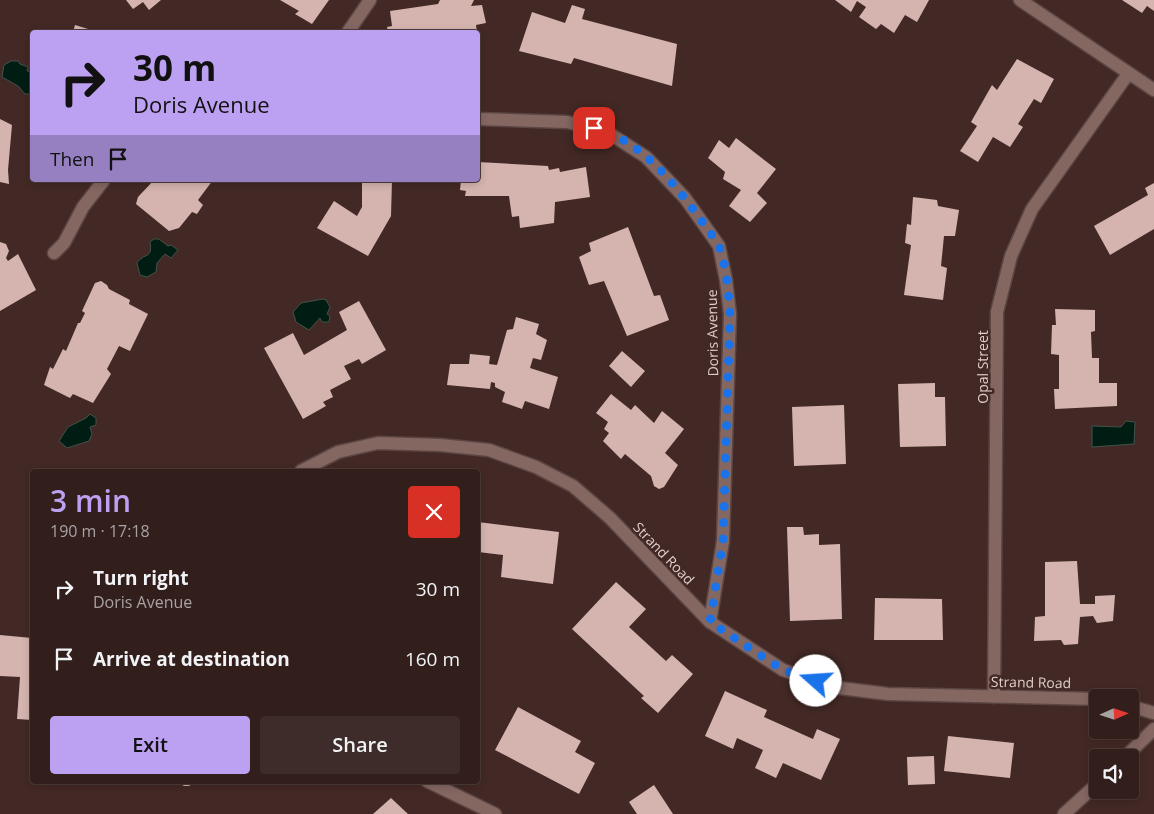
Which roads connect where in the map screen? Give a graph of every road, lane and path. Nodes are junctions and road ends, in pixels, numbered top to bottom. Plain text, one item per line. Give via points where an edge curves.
1 (370, 0) edge
2 (1020, 0) edge
3 (349, 30) edge
4 (1128, 74) junction
5 (1154, 90) edge
6 (480, 119) edge
7 (102, 182) edge
8 (54, 253) dead end
9 (305, 469) edge
10 (710, 622) junction
11 (994, 697) junction
12 (1089, 699) edge
13 (1139, 709) edge
14 (1154, 713) edge
15 (1154, 729) edge
16 (1133, 749) edge
17 (433, 784) edge
18 (1089, 790) edge
19 (495, 814) edge
20 (1064, 814) edge

1 - 3 street
2 - 4 street
4 - 5 street
4 - 11 street, Opal Street via 1032,209 1011,256 997,312
6 - 10 street, Doris Avenue via 567,122 607,132 646,157 685,198 719,246 730,314 723,541
7 - 8 street via 83,207 64,243
9 - 10 street, Strand Road via 338,452 378,443 489,450 536,467 573,486 610,518
10 - 11 street, Strand Road via 783,670 832,687 888,694
11 - 12 street, Strand Road
13 - 14 street
15 - 16 street
17 - 19 street
18 - 20 street

